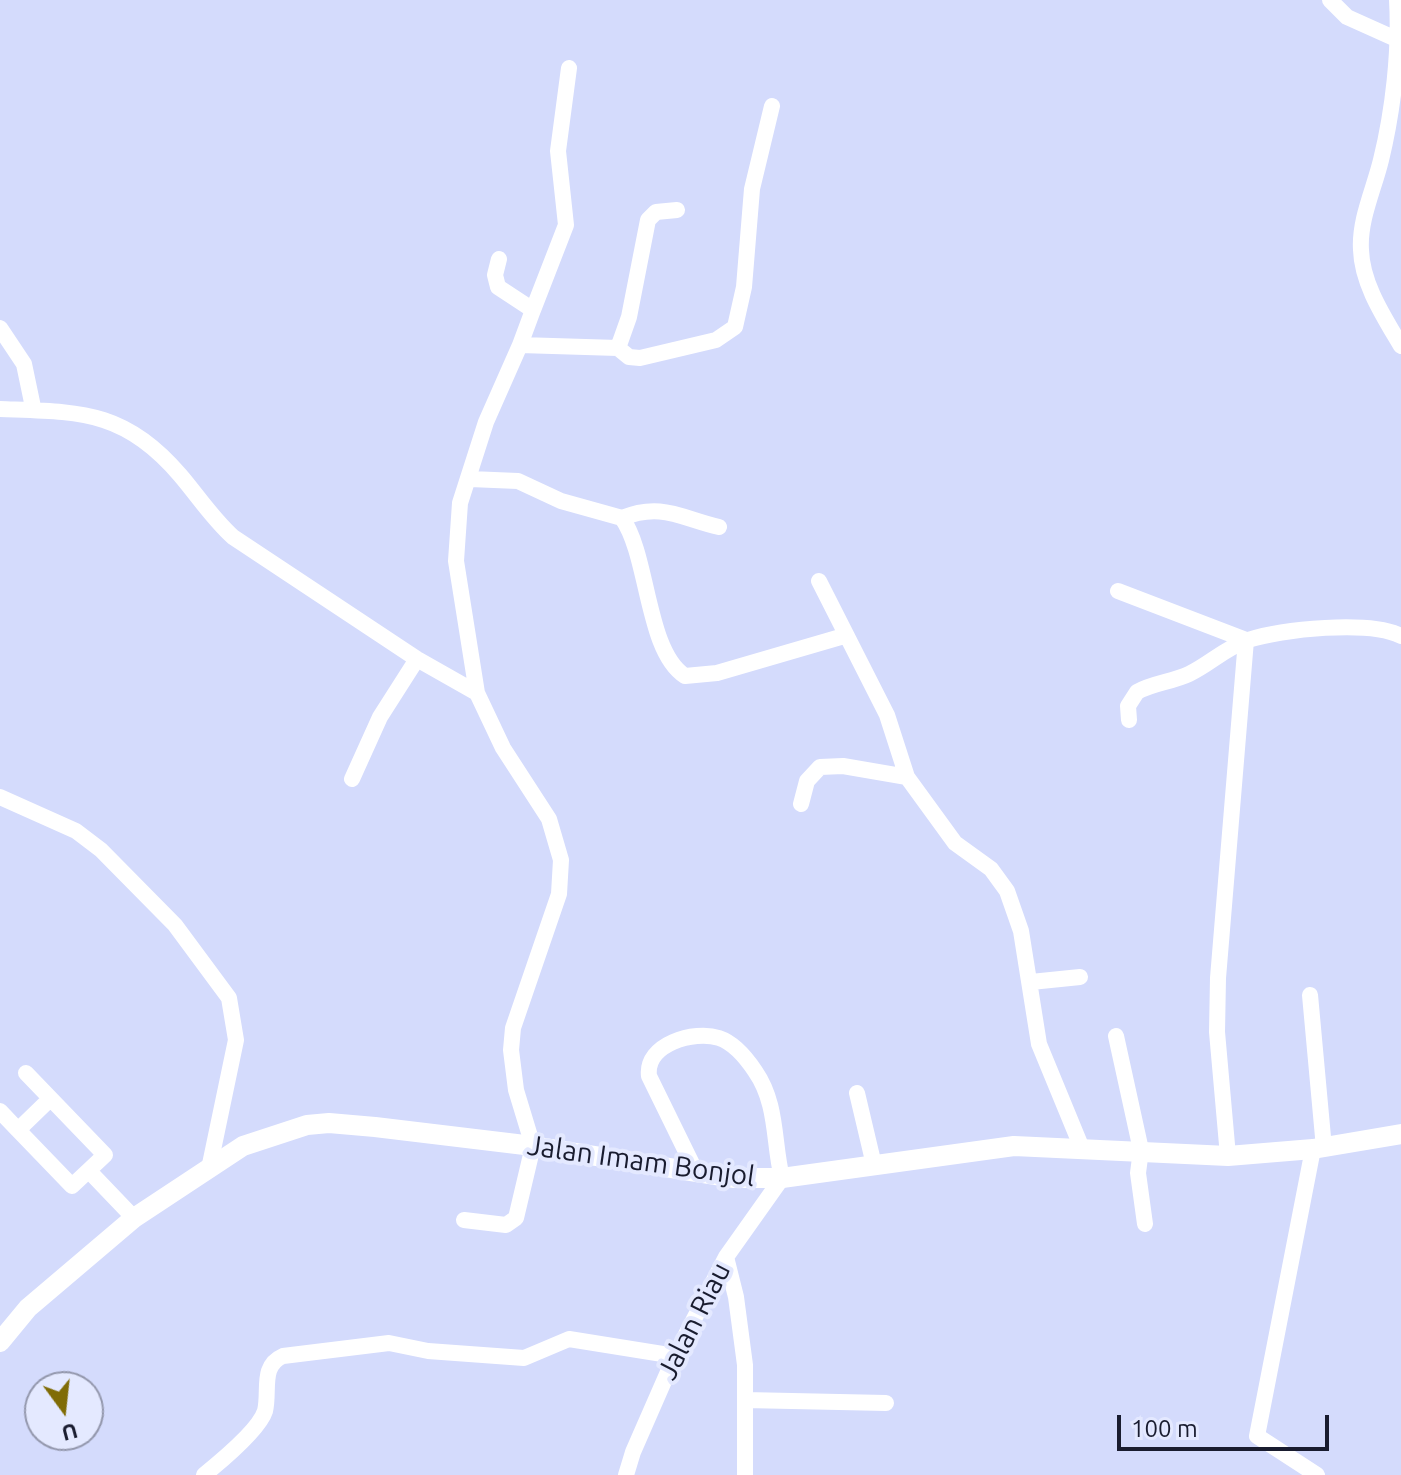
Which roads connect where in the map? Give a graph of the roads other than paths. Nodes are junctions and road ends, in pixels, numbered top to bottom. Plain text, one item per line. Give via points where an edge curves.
1 (1330, 0) edge
2 (1399, 5) edge
3 (1396, 39) junction
4 (569, 68) dead end
5 (772, 106) dead end
6 (677, 210) dead end
7 (499, 259) dead end
8 (533, 310) junction
9 (0, 328) edge
10 (520, 345) junction
11 (1401, 346) edge
12 (618, 348) junction
13 (33, 407) junction
14 (0, 409) edge
15 (470, 479) junction
16 (622, 518) junction
17 (719, 527) dead end
18 (819, 581) dead end
19 (1118, 591) dead end
20 (844, 636) junction
21 (1401, 636) edge
22 (1246, 640) junction
23 (417, 659) junction
24 (477, 693) junction
25 (1129, 720) dead end
26 (907, 777) junction
27 (352, 779) dead end
28 (0, 797) edge
29 (801, 804) dead end
30 (1080, 977) dead end
31 (1031, 982) junction
32 (1310, 995) dead end
33 (1116, 1036) dead end
34 (26, 1073) dead end
35 (857, 1093) dead end
36 (50, 1099) junction
37 (0, 1111) edge
38 (18, 1130) junction
39 (1401, 1134) edge
40 (533, 1146) junction
41 (1081, 1146) junction
42 (1318, 1148) junction
43 (1141, 1150) junction
44 (1228, 1156) junction
45 (874, 1165) junction
46 (209, 1169) junction
47 (89, 1171) junction
48 (696, 1172) junction
49 (782, 1178) junction
50 (134, 1218) junction
51 (464, 1220) dead end
52 (1145, 1224) dead end
53 (726, 1257) junction
54 (0, 1342) edge
55 (675, 1356) junction
56 (745, 1400) junction
57 (886, 1403) dead end
58 (204, 1475) edge
59 (626, 1475) edge
60 (745, 1475) edge
61 (1317, 1475) edge

1 - 3 street via 1347,17
2 - 3 street
3 - 11 street via 1382,156 1361,232 1361,252 1374,296
4 - 8 street via 558,151 566,225
5 - 12 street via 752,189 744,287 735,327 716,340 664,354 633,358
6 - 12 street via 656,212 648,220
7 - 8 street via 498,287
8 - 10 street
9 - 13 street via 24,364
10 - 12 street
10 - 15 street via 486,422
13 - 14 street
13 - 23 street via 104,419 149,444 233,537
15 - 16 street via 518,481 561,501
15 - 24 street via 460,503 456,561
16 - 17 street via 663,510
16 - 20 street via 667,656 685,676 717,673
18 - 20 street
19 - 22 street
20 - 26 street via 887,715
21 - 22 street via 1369,629 1280,632
22 - 25 street via 1192,673 1137,692 1128,706
22 - 44 street via 1218,978 1217,1032
23 - 24 street
23 - 27 street via 380,717
24 - 40 street via 503,748 549,819 561,860 559,894 513,1028 516,1090
26 - 29 street via 820,767 807,781
26 - 31 street via 955,843 1000,877 1013,903
28 - 46 street via 76,831 101,850 175,925 229,998 236,1040
30 - 31 street
31 - 41 street via 1039,1044
32 - 42 street
33 - 43 street
34 - 36 street
35 - 45 street
36 - 38 street
36 - 47 street via 105,1155
37 - 38 street
38 - 47 street via 72,1186
39 - 42 main road, Jalan Imam Bonjol
40 - 46 main road, Jalan Imam Bonjol via 329,1123 262,1138
40 - 48 main road, Jalan Imam Bonjol
40 - 51 street via 515,1221 506,1225
41 - 43 main road, Jalan Imam Bonjol
41 - 45 main road, Jalan Imam Bonjol via 974,1149
42 - 44 main road, Jalan Imam Bonjol
42 - 61 street via 1257,1436
43 - 44 main road, Jalan Imam Bonjol
43 - 52 street via 1138,1173
45 - 49 main road, Jalan Imam Bonjol
46 - 50 main road, Jalan Imam Bonjol
47 - 50 street
48 - 49 main road, Jalan Imam Bonjol
48 - 49 street via 648,1068 651,1057 671,1043 708,1036 732,1045 765,1088
49 - 53 street, Jalan Riau
50 - 54 main road, Jalan Imam Bonjol via 28,1308
53 - 55 street, Jalan Riau
53 - 56 street via 742,1335
55 - 58 street via 569,1339 524,1358 389,1343 283,1356 268,1370 263,1417
55 - 59 street, Jalan Riau
56 - 57 street
56 - 60 street

